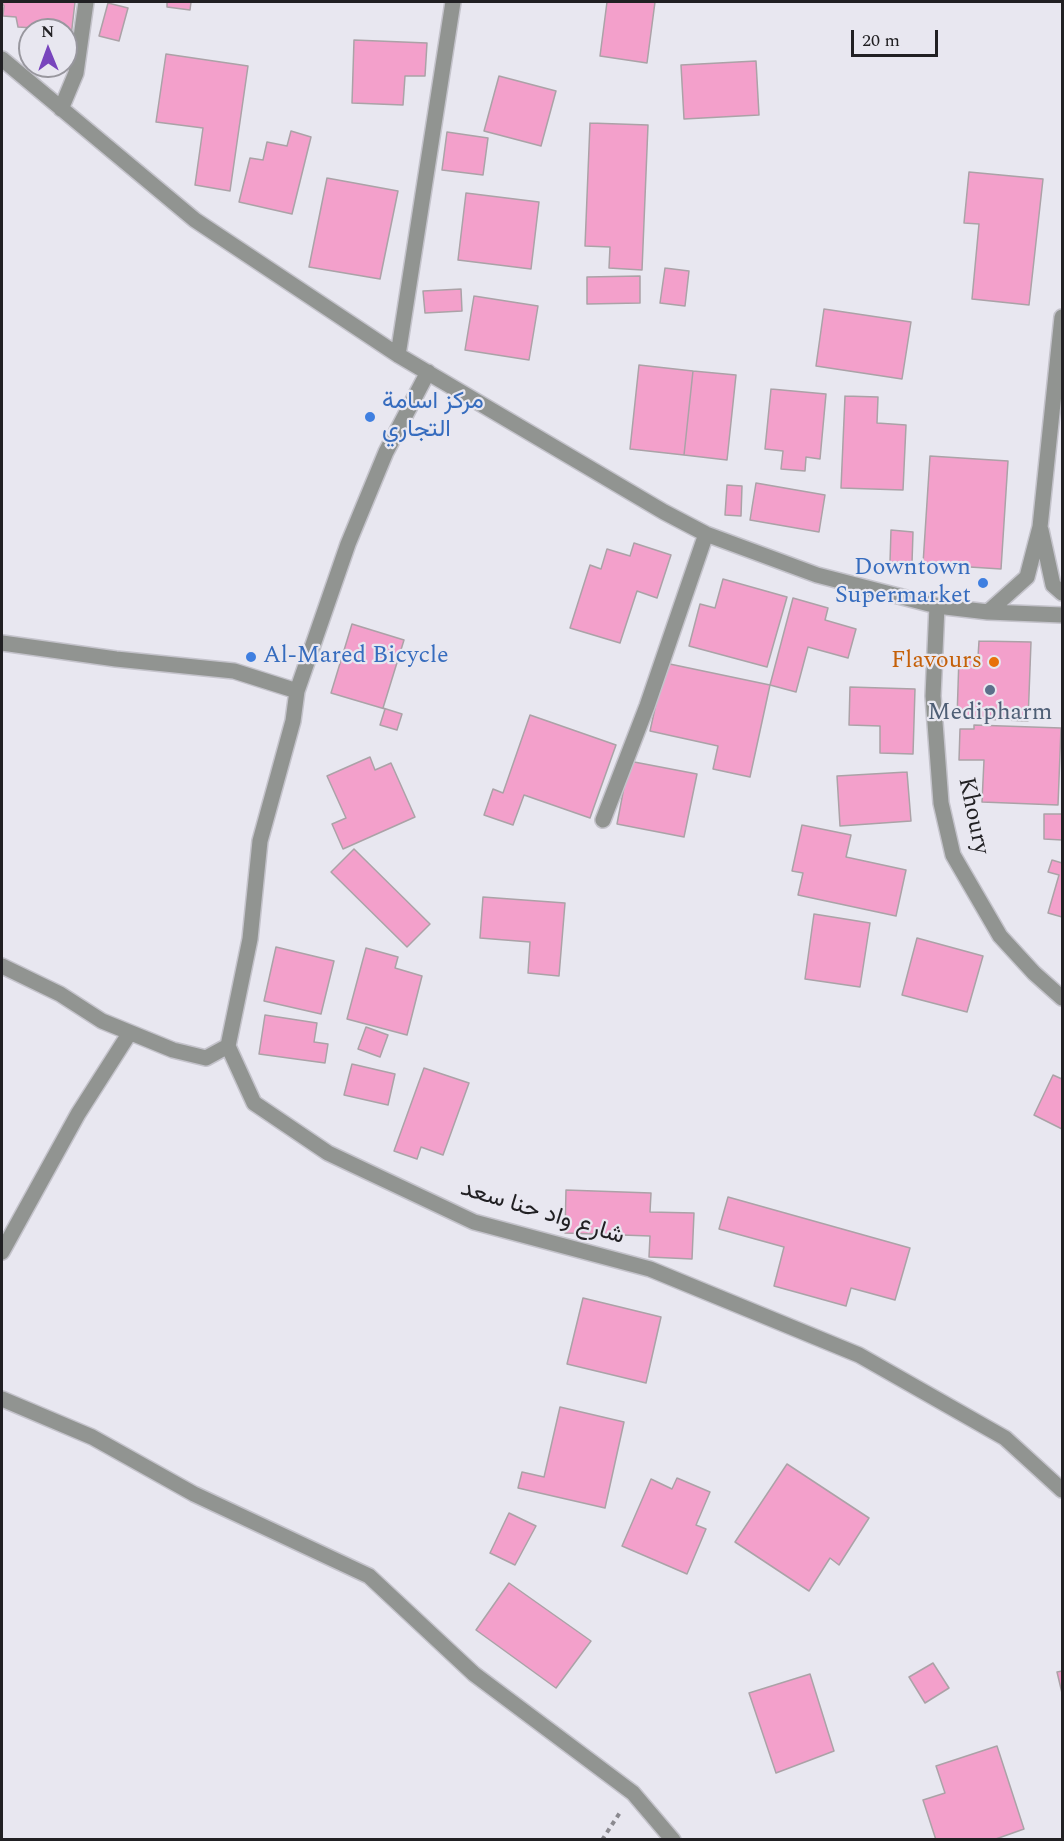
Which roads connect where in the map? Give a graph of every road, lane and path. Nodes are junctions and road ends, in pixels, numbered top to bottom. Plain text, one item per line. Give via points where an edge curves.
1 (86, 2) edge
2 (453, 2) edge
3 (2, 59) edge
4 (62, 109) junction
5 (1062, 317) edge
6 (398, 355) junction
7 (428, 372) junction
8 (1040, 527) junction
9 (706, 534) junction
10 (1062, 592) edge
11 (937, 606) junction
12 (988, 612) junction
13 (1062, 615) edge
14 (2, 643) edge
15 (297, 690) junction
16 (603, 820) dead end
17 (2, 966) edge
18 (1062, 998) edge
19 (129, 1034) junction
20 (228, 1046) junction
21 (2, 1252) edge
22 (2, 1399) edge
23 (1062, 1490) edge
24 (633, 1793) junction
25 (602, 1839) edge
26 (673, 1839) edge

1 - 4 street via 76,73
2 - 6 street
3 - 4 street
4 - 6 street via 195,220
5 - 8 street
6 - 7 street
7 - 9 street
7 - 15 street via 386,452 348,544
8 - 10 street via 1053,585
8 - 12 street via 1027,577
9 - 11 street via 817,575
9 - 16 street
11 - 12 street
11 - 18 street, Khoury via 933,696 941,803 952,855 1000,936
12 - 13 street
14 - 15 street via 234,671
15 - 20 street via 293,721 260,841 250,939
17 - 19 street
19 - 20 street via 206,1058
19 - 21 street via 78,1113
20 - 23 street, شارع واد حنا سعد via 254,1103 328,1153 474,1222 650,1269 859,1355 1005,1438
22 - 24 street via 92,1437 194,1494 369,1576 474,1674
24 - 25 path
24 - 26 street

